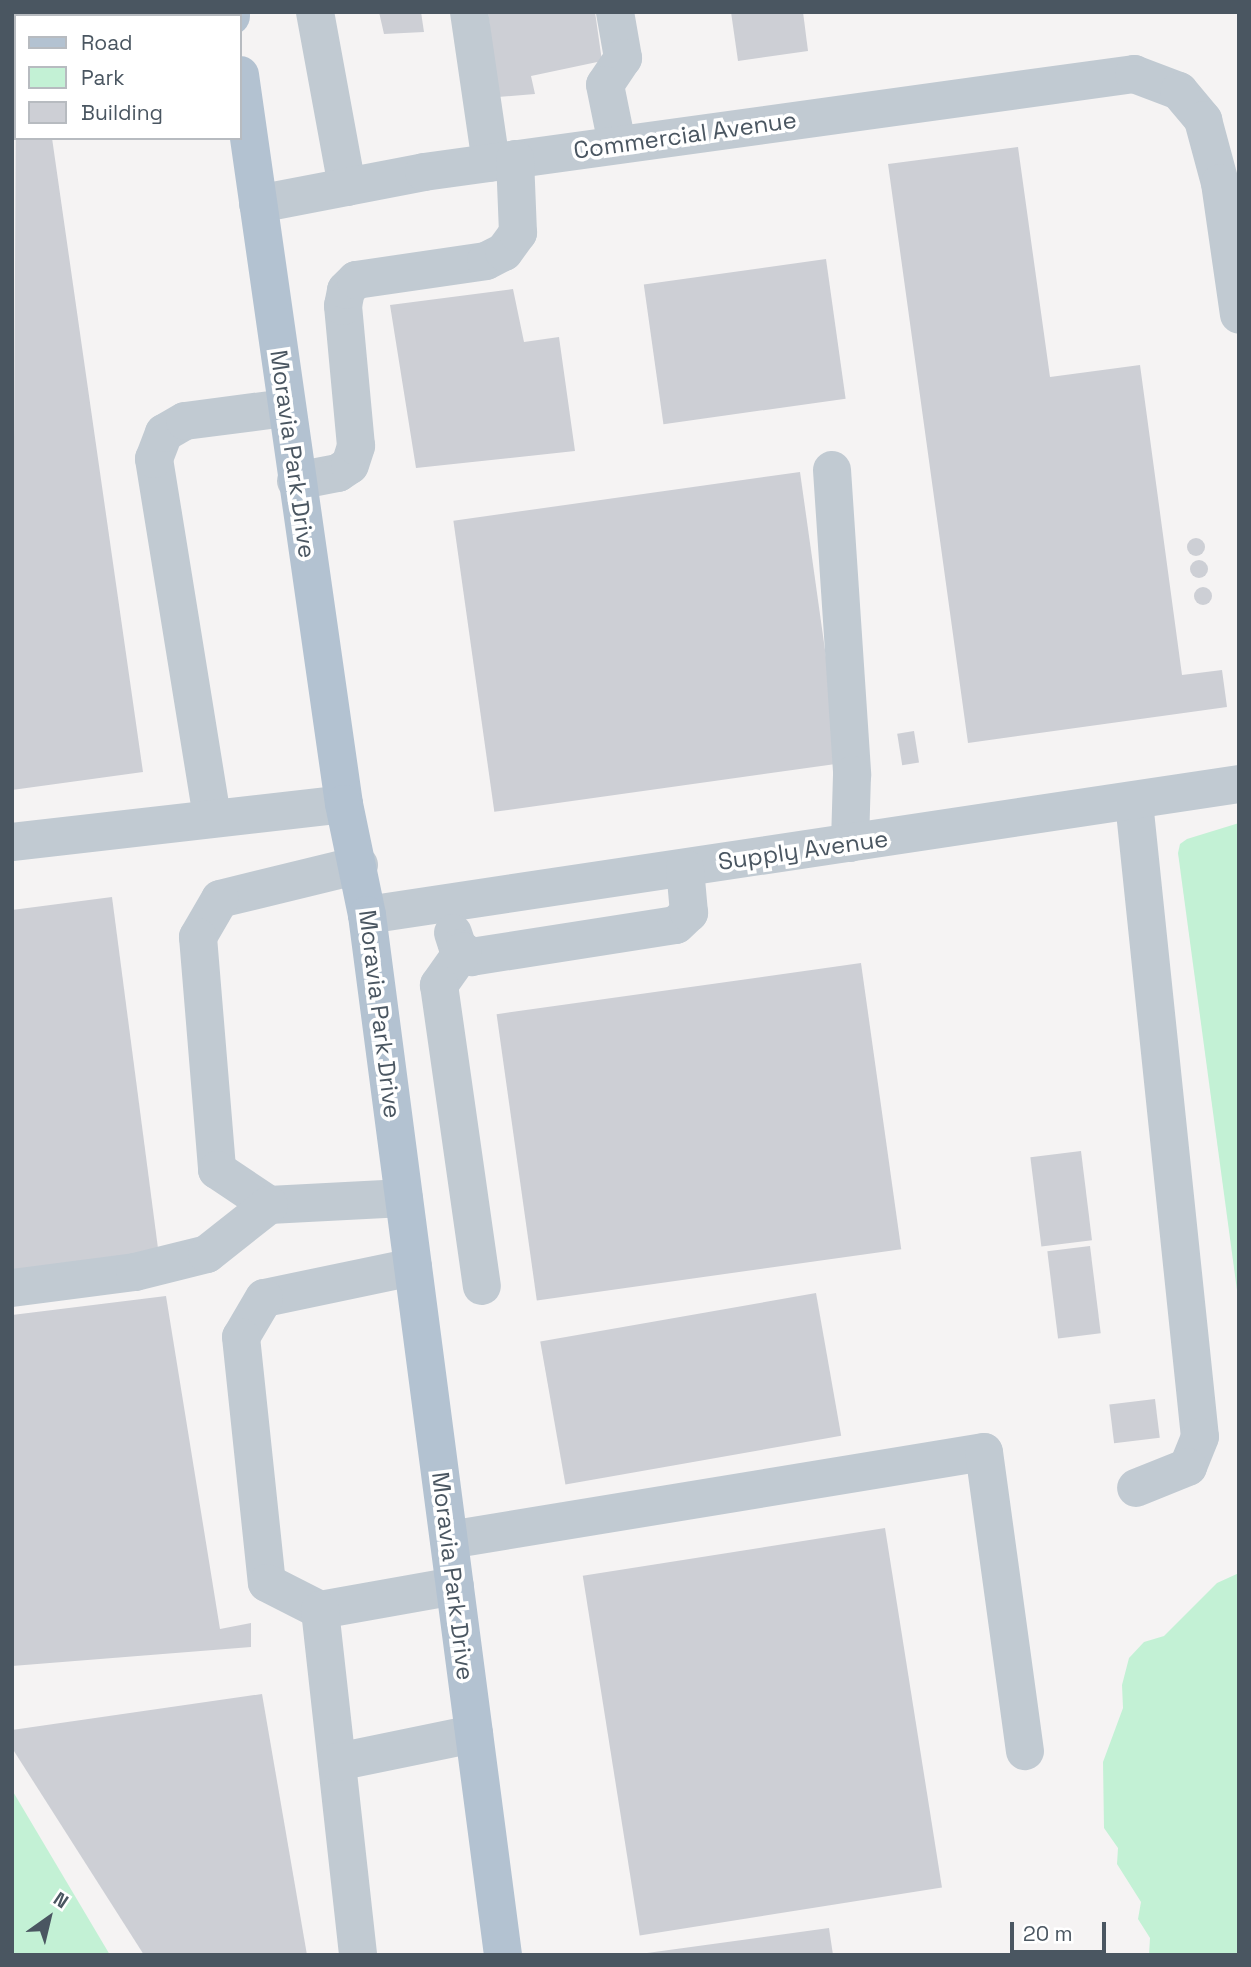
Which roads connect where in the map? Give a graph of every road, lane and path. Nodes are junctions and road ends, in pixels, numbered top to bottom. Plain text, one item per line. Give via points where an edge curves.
1 (315, 12) edge
2 (469, 12) edge
3 (615, 12) edge
4 (242, 89) edge
5 (1225, 140) edge
6 (617, 145) junction
7 (503, 161) junction
8 (346, 187) junction
9 (258, 204) junction
10 (1239, 314) edge
11 (285, 408) junction
12 (832, 470) dead end
13 (296, 481) junction
14 (1239, 784) edge
15 (1133, 802) junction
16 (345, 804) junction
17 (212, 817) junction
18 (12, 842) edge
19 (850, 844) junction
20 (359, 865) junction
21 (685, 868) junction
22 (449, 903) junction
23 (367, 915) junction
24 (463, 951) junction
25 (404, 1198) junction
26 (269, 1205) junction
27 (413, 1267) junction
28 (482, 1286) dead end
29 (12, 1288) edge
30 (1136, 1488) dead end
31 (449, 1540) junction
32 (454, 1586) junction
33 (320, 1609) junction
34 (474, 1734) junction
35 (1024, 1751) dead end
36 (337, 1762) junction
37 (358, 1955) edge
38 (503, 1955) edge

1 - 8 street
2 - 7 street
3 - 6 street via 623,58 605,85
4 - 9 main road, Moravia Park Drive
5 - 6 street, Commercial Avenue via 1179,91 1152,78 1114,75
5 - 10 street, Commercial Avenue
6 - 7 street, Commercial Avenue
7 - 8 street, Commercial Avenue
7 - 13 street via 519,233 504,252 486,261 356,280 346,290 343,306 356,446 349,465 338,473
8 - 9 street, Commercial Avenue
9 - 11 main road, Moravia Park Drive
11 - 13 main road, Moravia Park Drive
11 - 17 street via 185,421 164,433 155,459
12 - 19 street via 852,775
13 - 16 main road, Moravia Park Drive
14 - 15 street, Supply Avenue
15 - 19 street, Supply Avenue
15 - 30 street via 1200,1437 1188,1467
16 - 17 street
16 - 20 main road, Moravia Park Drive
17 - 18 street
19 - 21 street, Supply Avenue
20 - 23 main road, Moravia Park Drive
20 - 26 street via 220,899 198,937 217,1170
21 - 22 street, Supply Avenue
21 - 24 street via 689,914 676,925 471,957
22 - 23 street, Supply Avenue
22 - 24 street via 454,941
23 - 25 main road, Moravia Park Drive
24 - 28 street via 439,985
25 - 26 street
25 - 27 main road, Moravia Park Drive
26 - 29 street via 207,1254 135,1272
27 - 31 main road, Moravia Park Drive
27 - 33 street via 264,1298 240,1337 267,1583
31 - 32 main road, Moravia Park Drive
31 - 35 street via 985,1452
32 - 33 street
32 - 34 main road, Moravia Park Drive
33 - 36 street
34 - 36 street
34 - 38 main road, Moravia Park Drive
36 - 37 street

